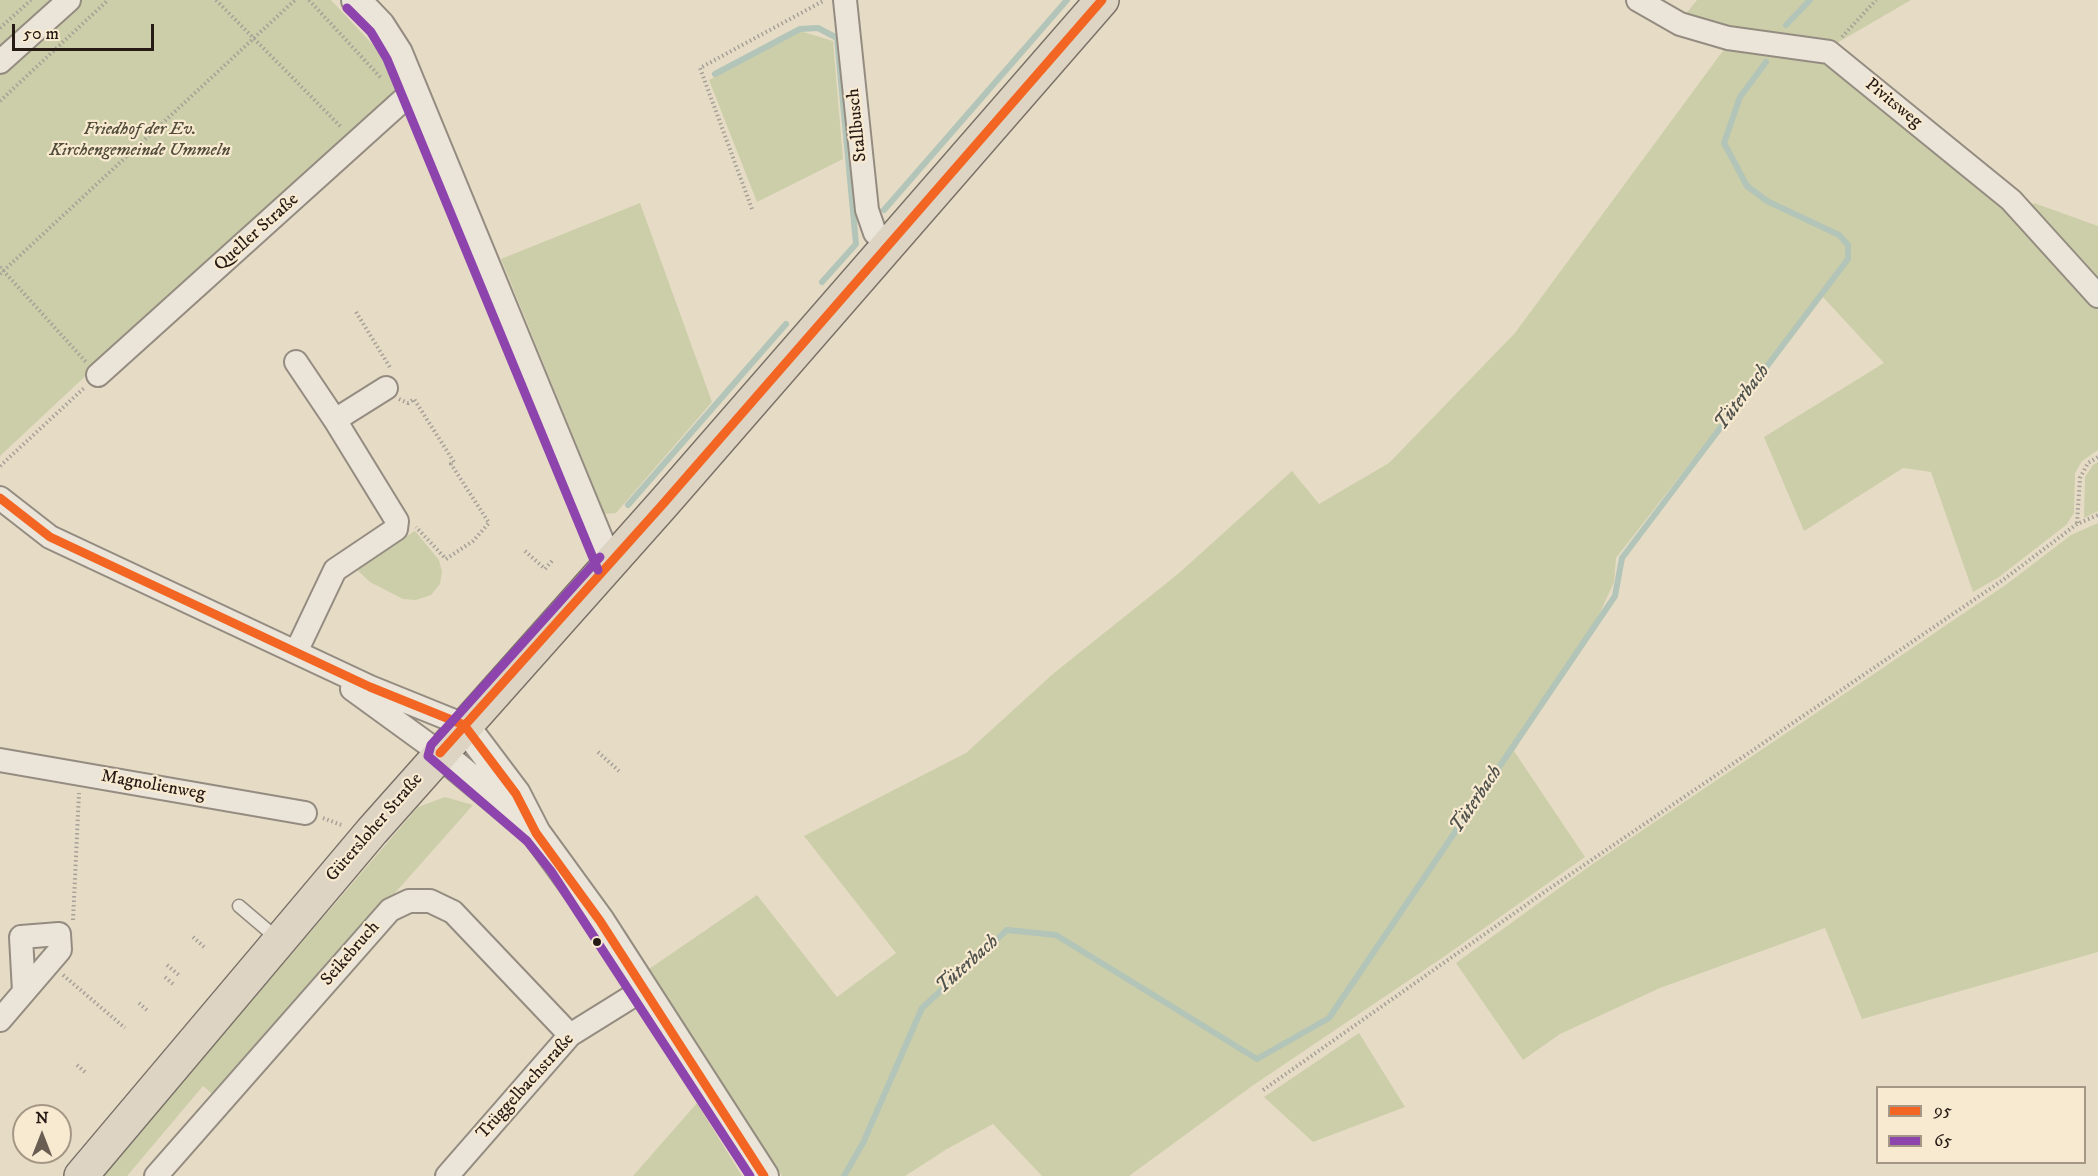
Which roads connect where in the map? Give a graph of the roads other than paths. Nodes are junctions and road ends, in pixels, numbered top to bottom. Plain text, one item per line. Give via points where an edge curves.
1 (69, 0) edge
2 (356, 0) edge
3 (845, 0) edge
4 (1102, 0) edge
5 (1638, 0) edge
6 (0, 62) edge
7 (413, 91) junction
8 (887, 244) junction
9 (2098, 296) edge
10 (296, 362) dead end
11 (98, 375) road end
12 (386, 388) road end
13 (335, 420) junction
14 (0, 498) edge
15 (609, 565) junction
16 (304, 656) junction
17 (464, 725) junction
18 (440, 753) junction
19 (0, 760) edge
20 (305, 813) road end
21 (536, 833) junction
22 (239, 906) dead end
23 (279, 940) junction
24 (644, 989) junction
25 (24, 992) junction
26 (0, 1020) edge
27 (570, 1035) junction
28 (81, 1176) edge
29 (156, 1176) edge
30 (447, 1176) edge
31 (764, 1176) edge

1 - 6 street
2 - 7 street via 380,25 398,53
3 - 8 street, Stallbusch via 867,210 875,233
4 - 8 main road, Gütersloher Straße
5 - 9 street, Pivitsweg via 1680,24 1728,38 1829,52 2011,200
7 - 11 street, Queller Straße via 351,131
7 - 15 street
8 - 15 main road, Gütersloher Straße
10 - 13 street
12 - 13 street
13 - 16 street via 394,515 396,529 335,570
14 - 16 street via 50,537
15 - 17 main road, Gütersloher Straße
16 - 17 street
16 - 18 street
17 - 18 main road, Gütersloher Straße
17 - 21 street via 516,794
18 - 21 street
18 - 23 main road, Gütersloher Straße
19 - 20 street, Magnolienweg
21 - 24 street
22 - 23 lane
23 - 28 main road, Gütersloher Straße
24 - 27 street, Trüggelbachstraße
24 - 31 street
25 - 25 street via 21,937 59,934 54,956
25 - 26 street
27 - 29 street, Seikebruch via 453,912 430,901 409,901 390,910
27 - 30 street, Trüggelbachstraße

